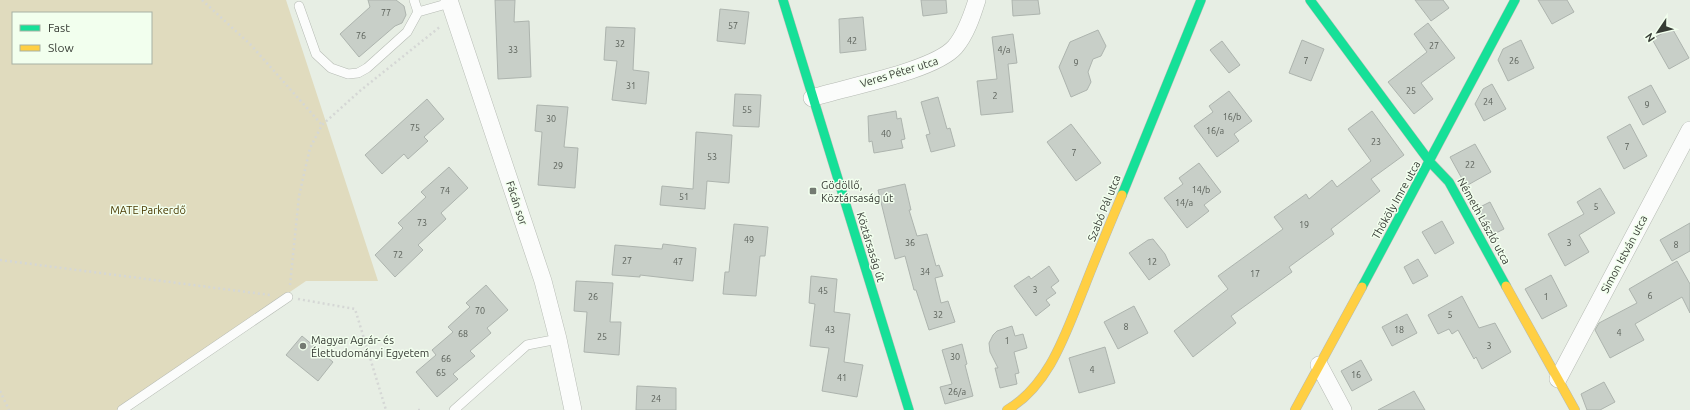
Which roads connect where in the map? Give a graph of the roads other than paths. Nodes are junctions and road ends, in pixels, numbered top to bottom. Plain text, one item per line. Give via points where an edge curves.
1 (414, 0) edge
2 (783, 0) edge
3 (977, 0) edge
4 (1201, 0) edge
5 (1310, 0) edge
6 (1515, 0) edge
7 (299, 6) dead end
8 (451, 6) edge
9 (418, 12) junction
10 (812, 98) junction
11 (1690, 130) edge
12 (1430, 162) junction
13 (288, 297) road end
14 (558, 339) junction
15 (1319, 364) junction
16 (1558, 379) junction
17 (122, 410) edge
18 (454, 410) edge
19 (573, 410) edge
20 (909, 410) edge
21 (1007, 410) edge
22 (1295, 410) edge
23 (1343, 410) edge
24 (1575, 410) edge

1 - 9 lane
2 - 10 street, Köztársaság út
3 - 10 street, Veres Péter utca via 964,35 956,46 938,61
4 - 21 street, Szabó Pál utca via 1065,334 1041,379 1024,399
5 - 12 street, Németh László utca
6 - 12 street, Thököly Imre utca
7 - 9 lane via 316,54 331,68 348,74 358,73 367,68 407,32
8 - 9 lane
8 - 14 street, Fácán sor via 543,281
10 - 20 street, Köztársaság út
11 - 16 street, Simon István utca
12 - 15 street, Thököly Imre utca
12 - 16 street, Németh László utca via 1449,182
13 - 17 lane
14 - 18 lane via 527,346
14 - 19 street, Fácán sor
15 - 22 street, Thököly Imre utca
15 - 23 street
16 - 24 street, Németh László utca

